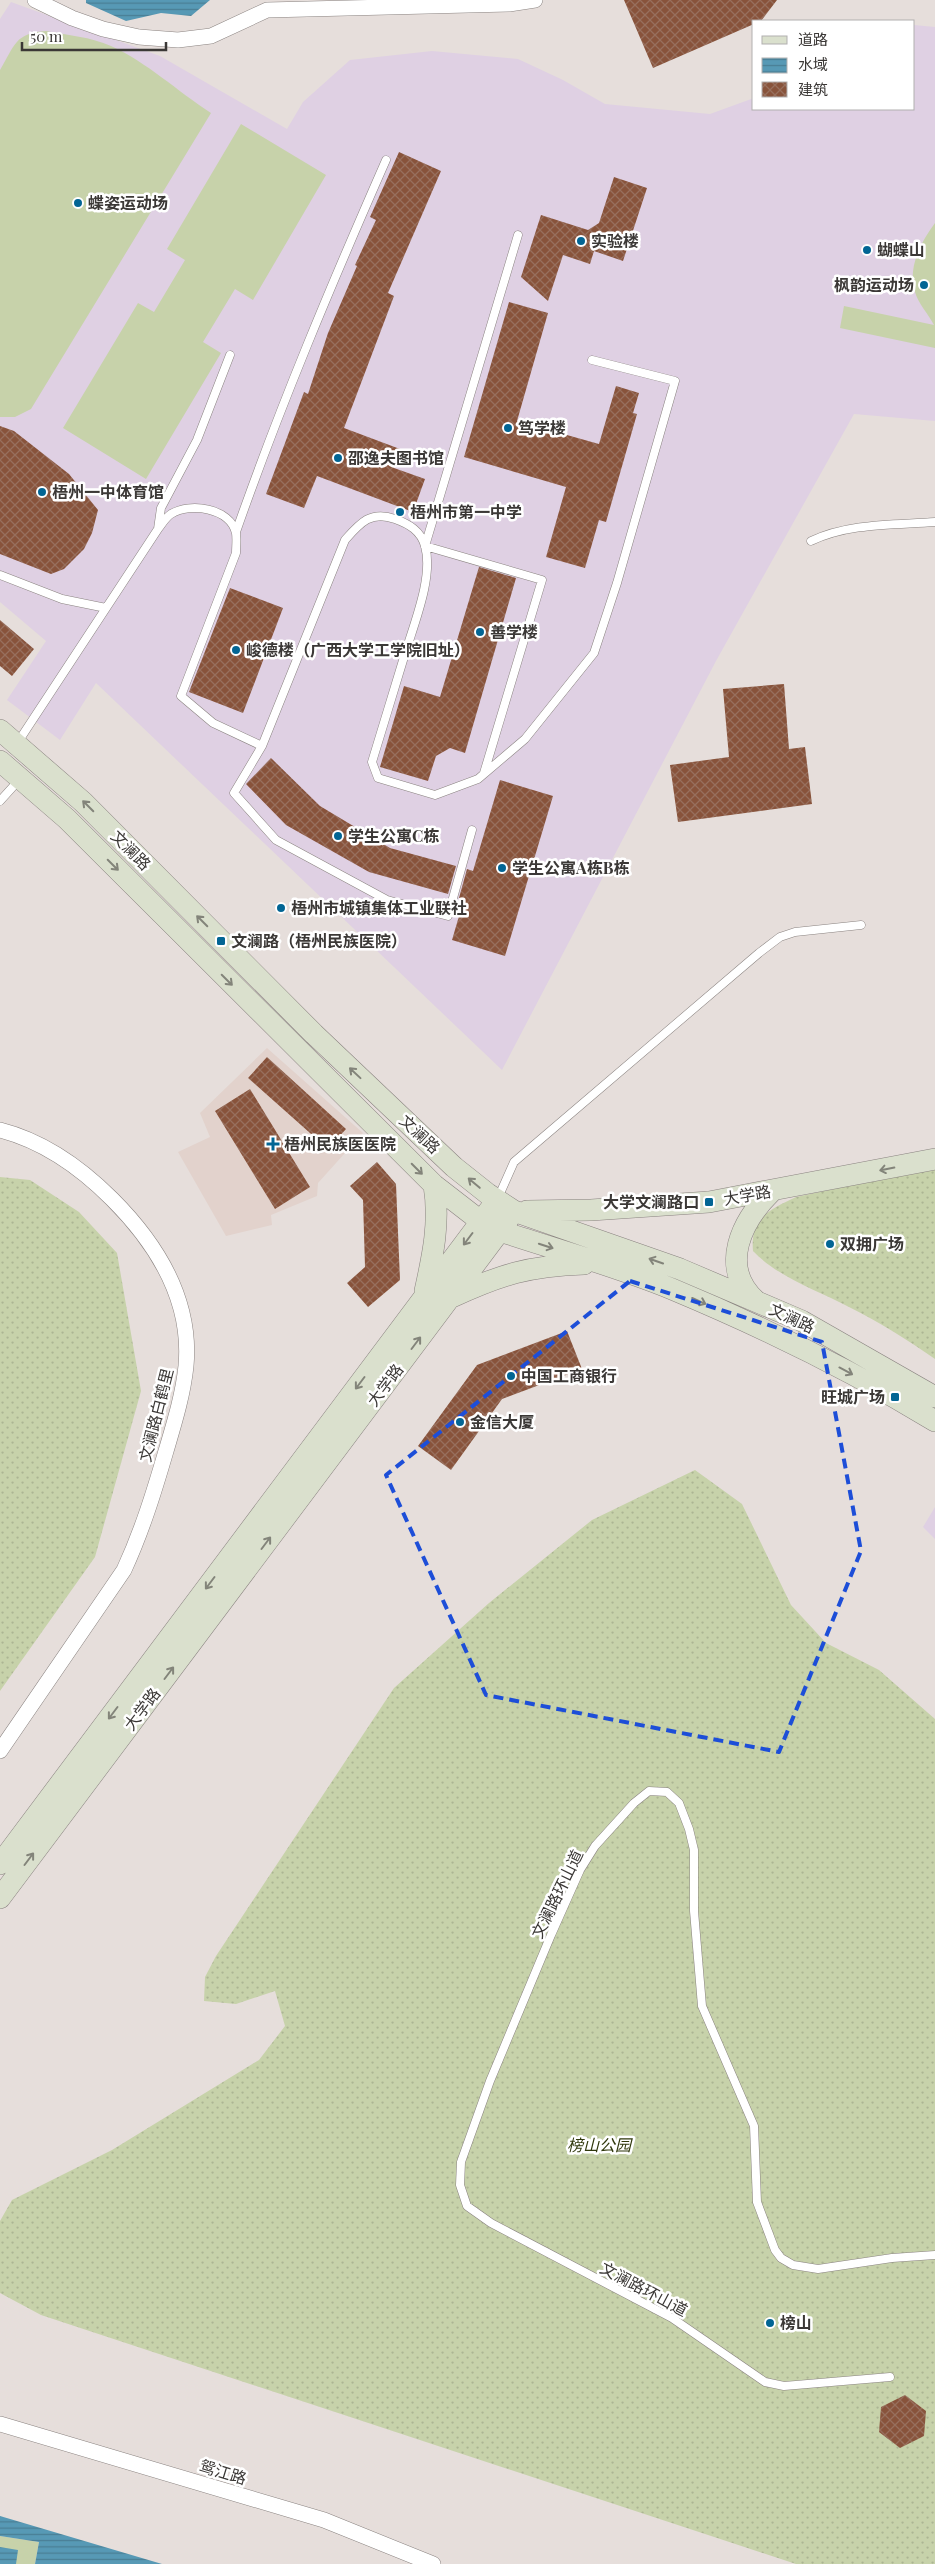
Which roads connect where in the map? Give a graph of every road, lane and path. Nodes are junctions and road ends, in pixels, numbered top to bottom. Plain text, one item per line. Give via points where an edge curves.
1 (35, 0) edge
2 (534, 0) edge
3 (386, 160) dead end
4 (518, 235) dead end
5 (230, 355) dead end
6 (592, 360) dead end
7 (935, 522) edge
8 (158, 529) junction
9 (236, 532) junction
10 (811, 541) dead end
11 (425, 546) junction
12 (0, 575) edge
13 (106, 608) junction
14 (0, 730) edge
15 (17, 744) junction
16 (262, 746) junction
17 (0, 761) edge
18 (484, 775) junction
19 (20, 778) junction
20 (0, 801) edge
21 (472, 830) dead end
22 (861, 925) dead end
23 (0, 1130) edge
24 (935, 1159) edge
25 (434, 1185) junction
26 (772, 1191) junction
27 (505, 1206) junction
28 (482, 1220) junction
29 (500, 1231) junction
30 (597, 1263) junction
31 (450, 1298) junction
32 (423, 1300) junction
33 (757, 1302) junction
34 (935, 1397) edge
35 (935, 1421) edge
36 (0, 1751) edge
37 (0, 1864) edge
38 (0, 1898) edge
39 (935, 2255) edge
40 (890, 2377) dead end
41 (0, 2424) edge
42 (433, 2564) edge

1 - 2 street via 103,29 139,37 178,40 211,36 267,10 509,4
3 - 9 lane via 305,347
4 - 11 lane
5 - 8 lane via 196,440 161,508
6 - 18 lane via 675,382 594,653 525,740
7 - 10 lane via 831,531
8 - 9 lane via 170,514 189,508 212,510 230,522
8 - 13 lane
9 - 16 lane via 236,553 180,696 213,723
11 - 16 lane via 413,528 385,515 364,519 345,540
11 - 18 lane via 542,580
11 - 18 lane via 426,585 372,762 378,778 435,795
12 - 13 lane via 62,598
13 - 15 lane
14 - 15 main road, 文澜路
27 -> 15 main road, 文澜路 via 454,1166 314,1034 83,802
16 - 21 lane via 234,794 276,840 387,900 448,916
17 - 19 main road, 文澜路
19 - 20 lane
19 -> 25 main road, 文澜路 via 67,819
22 - 27 lane via 795,932 780,937 759,953 514,1162
23 - 36 street, 文澜路白鹤里 via 49,1150 80,1170 126,1213 151,1242 170,1276 182,1308 187,1335 186,1367 178,1410 148,1513 134,1548 124,1570
24 -> 26 main road, 大学路
25 - 28 main road, 文澜路
25 - 32 main road via 437,1230
26 - 27 main road, 大学路 via 709,1202 590,1210
26 - 33 main road via 757,1205 748,1221 740,1238 737,1256 736,1272 747,1293
27 - 28 main road, 大学路
27 - 29 main road, 大学路
33 -> 27 main road, 文澜路 via 680,1269
28 - 29 main road, 文澜路
28 -> 32 main road, 大学路
29 -> 30 main road, 文澜路
29 - 31 main road, 大学路
30 - 31 main road via 528,1268
30 -> 35 main road, 文澜路 via 671,1289 802,1347
38 -> 31 main road, 大学路
32 -> 37 main road, 大学路
33 - 34 main road, 文澜路 via 802,1321
39 - 40 lane, 文澜路环山道 via 818,2269 793,2265 775,2250 757,2202 754,2126 702,2006 694,1911 694,1850 689,1828 679,1803 666,1792 650,1791 634,1803 595,1846 580,1870 551,1935 490,2081 461,2162 460,2185 467,2206 491,2223 672,2318 765,2382 784,2386
41 - 42 street, 鸳江路 via 324,2520

